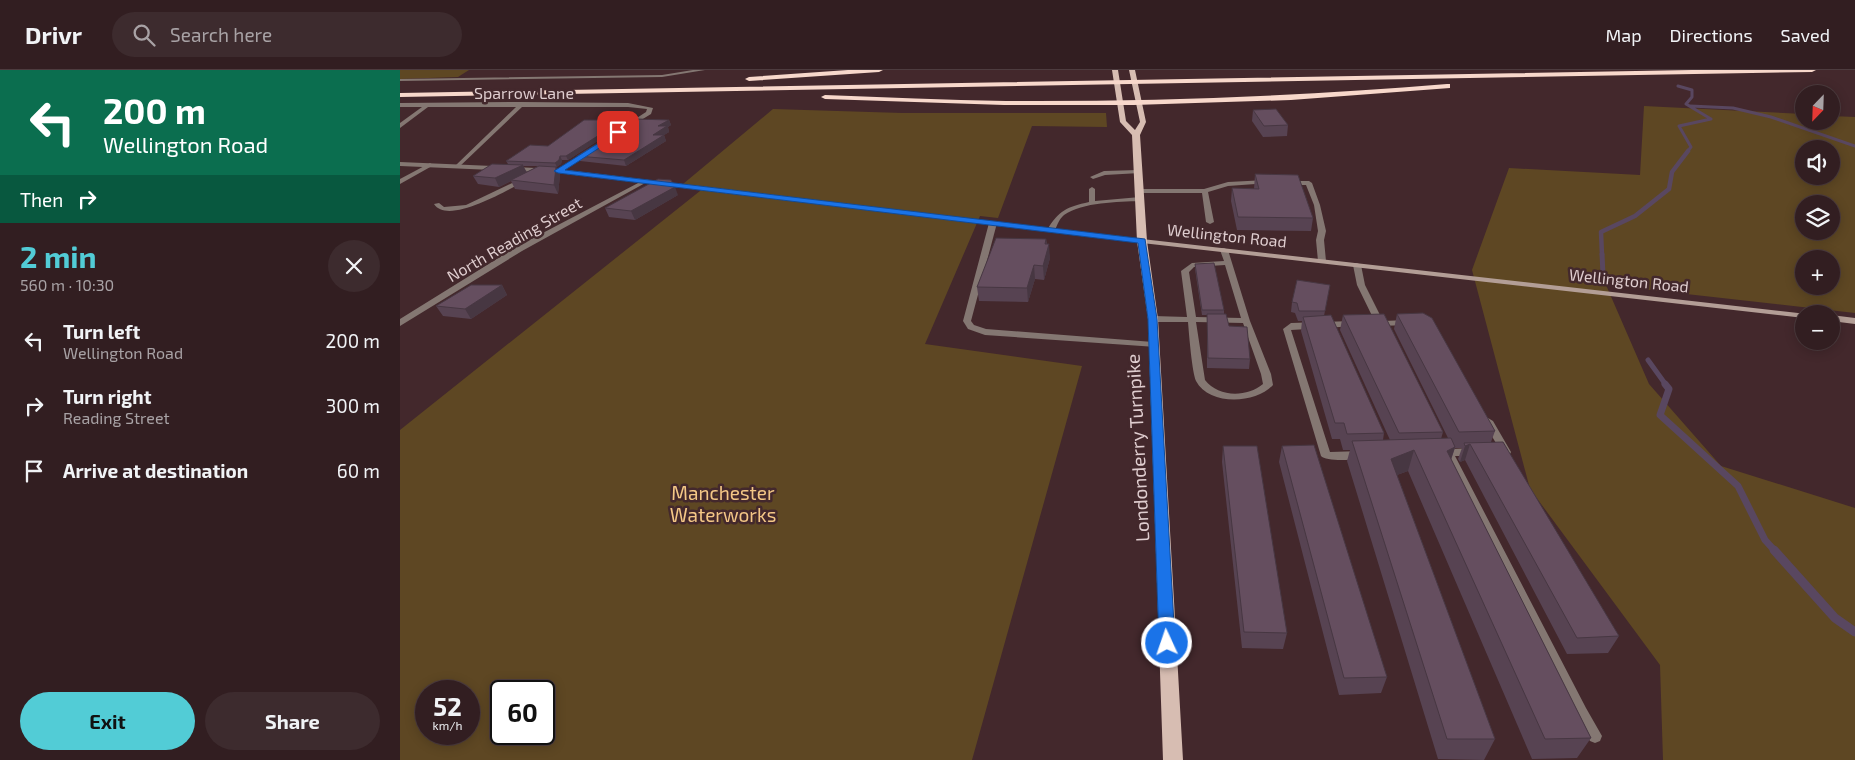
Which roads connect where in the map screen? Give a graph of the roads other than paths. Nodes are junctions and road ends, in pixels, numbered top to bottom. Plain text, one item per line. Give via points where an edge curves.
1 (557, 70) edge
2 (701, 70) edge
3 (879, 70) edge
4 (1115, 70) edge
5 (1132, 70) edge
6 (1505, 70) edge
7 (1812, 70) edge
8 (1785, 71) edge
9 (468, 75) dead end
10 (549, 78) junction
11 (462, 79) junction
12 (742, 79) dead end
13 (1162, 79) junction
14 (400, 80) edge
15 (693, 80) dead end
16 (1097, 80) junction
17 (540, 87) junction
18 (400, 90) edge
19 (445, 94) junction
20 (400, 96) edge
21 (801, 97) dead end
22 (818, 97) dead end
23 (1121, 102) junction
24 (1138, 102) junction
25 (522, 104) junction
26 (400, 105) edge
27 (427, 105) junction
28 (400, 126) edge
29 (624, 129) edge
30 (1136, 135) junction
31 (591, 150) edge
32 (400, 164) edge
33 (430, 165) junction
34 (458, 166) junction
35 (543, 170) junction
36 (558, 171) junction
37 (1138, 172) junction
38 (1093, 177) dead end
39 (400, 182) edge
40 (644, 182) junction
41 (1092, 189) dead end
42 (1206, 191) junction
43 (1139, 195) junction
44 (438, 204) dead end
45 (1092, 204) junction
46 (1210, 222) dead end
47 (994, 223) junction
48 (1051, 230) junction
49 (1142, 241) junction
50 (1224, 250) junction
51 (1322, 261) junction
52 (1228, 263) junction
53 (1357, 265) junction
54 (1795, 314) edge
55 (1152, 319) junction
56 (1840, 319) edge
57 (1192, 321) junction
58 (1246, 321) junction
59 (1855, 321) edge
60 (400, 323) edge
61 (1421, 323) edge
62 (1377, 325) junction
63 (1153, 345) junction
64 (1482, 411) edge
65 (1440, 436) edge
66 (1448, 453) junction
67 (1429, 454) edge
68 (1372, 455) edge
69 (1595, 736) dead end
70 (1172, 760) edge

1 - 10 street
2 - 10 street via 662,76
3 - 12 highway
4 - 23 main road
5 - 24 main road, Londonderry Turnpike
6 - 13 highway
7 - 8 highway
8 - 13 highway
8 - 24 highway via 1502,81 1313,97
9 - 11 street
10 - 11 street
11 - 14 street
13 - 16 highway
15 - 17 highway
16 - 17 highway
16 - 19 highway
17 - 18 highway
19 - 20 highway
19 - 21 highway
22 - 23 highway via 1021,103
23 - 24 highway
23 - 30 main road via 1123,122
24 - 30 main road, Londonderry Turnpike via 1143,122
25 - 27 street, Sparrow Lane
25 - 29 street, Sparrow Lane via 648,107 651,110
25 - 34 street
26 - 27 street, Sparrow Lane
27 - 28 street
30 - 37 main road, Londonderry Turnpike
31 - 36 street
32 - 33 street, Wellington Road
33 - 34 street, Wellington Road
33 - 39 street
34 - 35 street, Wellington Road
35 - 36 street, Wellington Road
35 - 44 street via 467,207 443,209
36 - 40 street, Wellington Road
37 - 38 street via 1104,173
37 - 43 main road, Londonderry Turnpike
40 - 47 street, Wellington Road
40 - 60 street, North Reading Street via 519,249
41 - 45 street
42 - 43 street
42 - 46 street
42 - 51 street via 1225,183 1309,183 1322,231
43 - 45 street
43 - 49 main road, Londonderry Turnpike
45 - 48 street via 1061,214
47 - 48 street, Wellington Road
47 - 63 street via 967,321 971,327 986,332
48 - 49 street, Wellington Road
49 - 50 main road, Wellington Road
49 - 55 main road, Londonderry Turnpike
50 - 51 main road, Wellington Road
50 - 52 street
51 - 53 main road, Wellington Road
52 - 57 street via 1192,265 1185,271
52 - 58 street
53 - 54 main road, Wellington Road
53 - 62 street via 1361,285
55 - 57 street
55 - 63 main road, Londonderry Turnpike
56 - 59 main road
57 - 58 street
57 - 58 street via 1200,380 1207,389 1222,395 1249,395 1262,392 1268,385
61 - 62 street
62 - 68 street via 1334,329 1291,326 1287,329 1326,456
63 - 70 main road, Londonderry Turnpike
64 - 66 street via 1506,452
65 - 66 street
66 - 67 street
66 - 69 street

